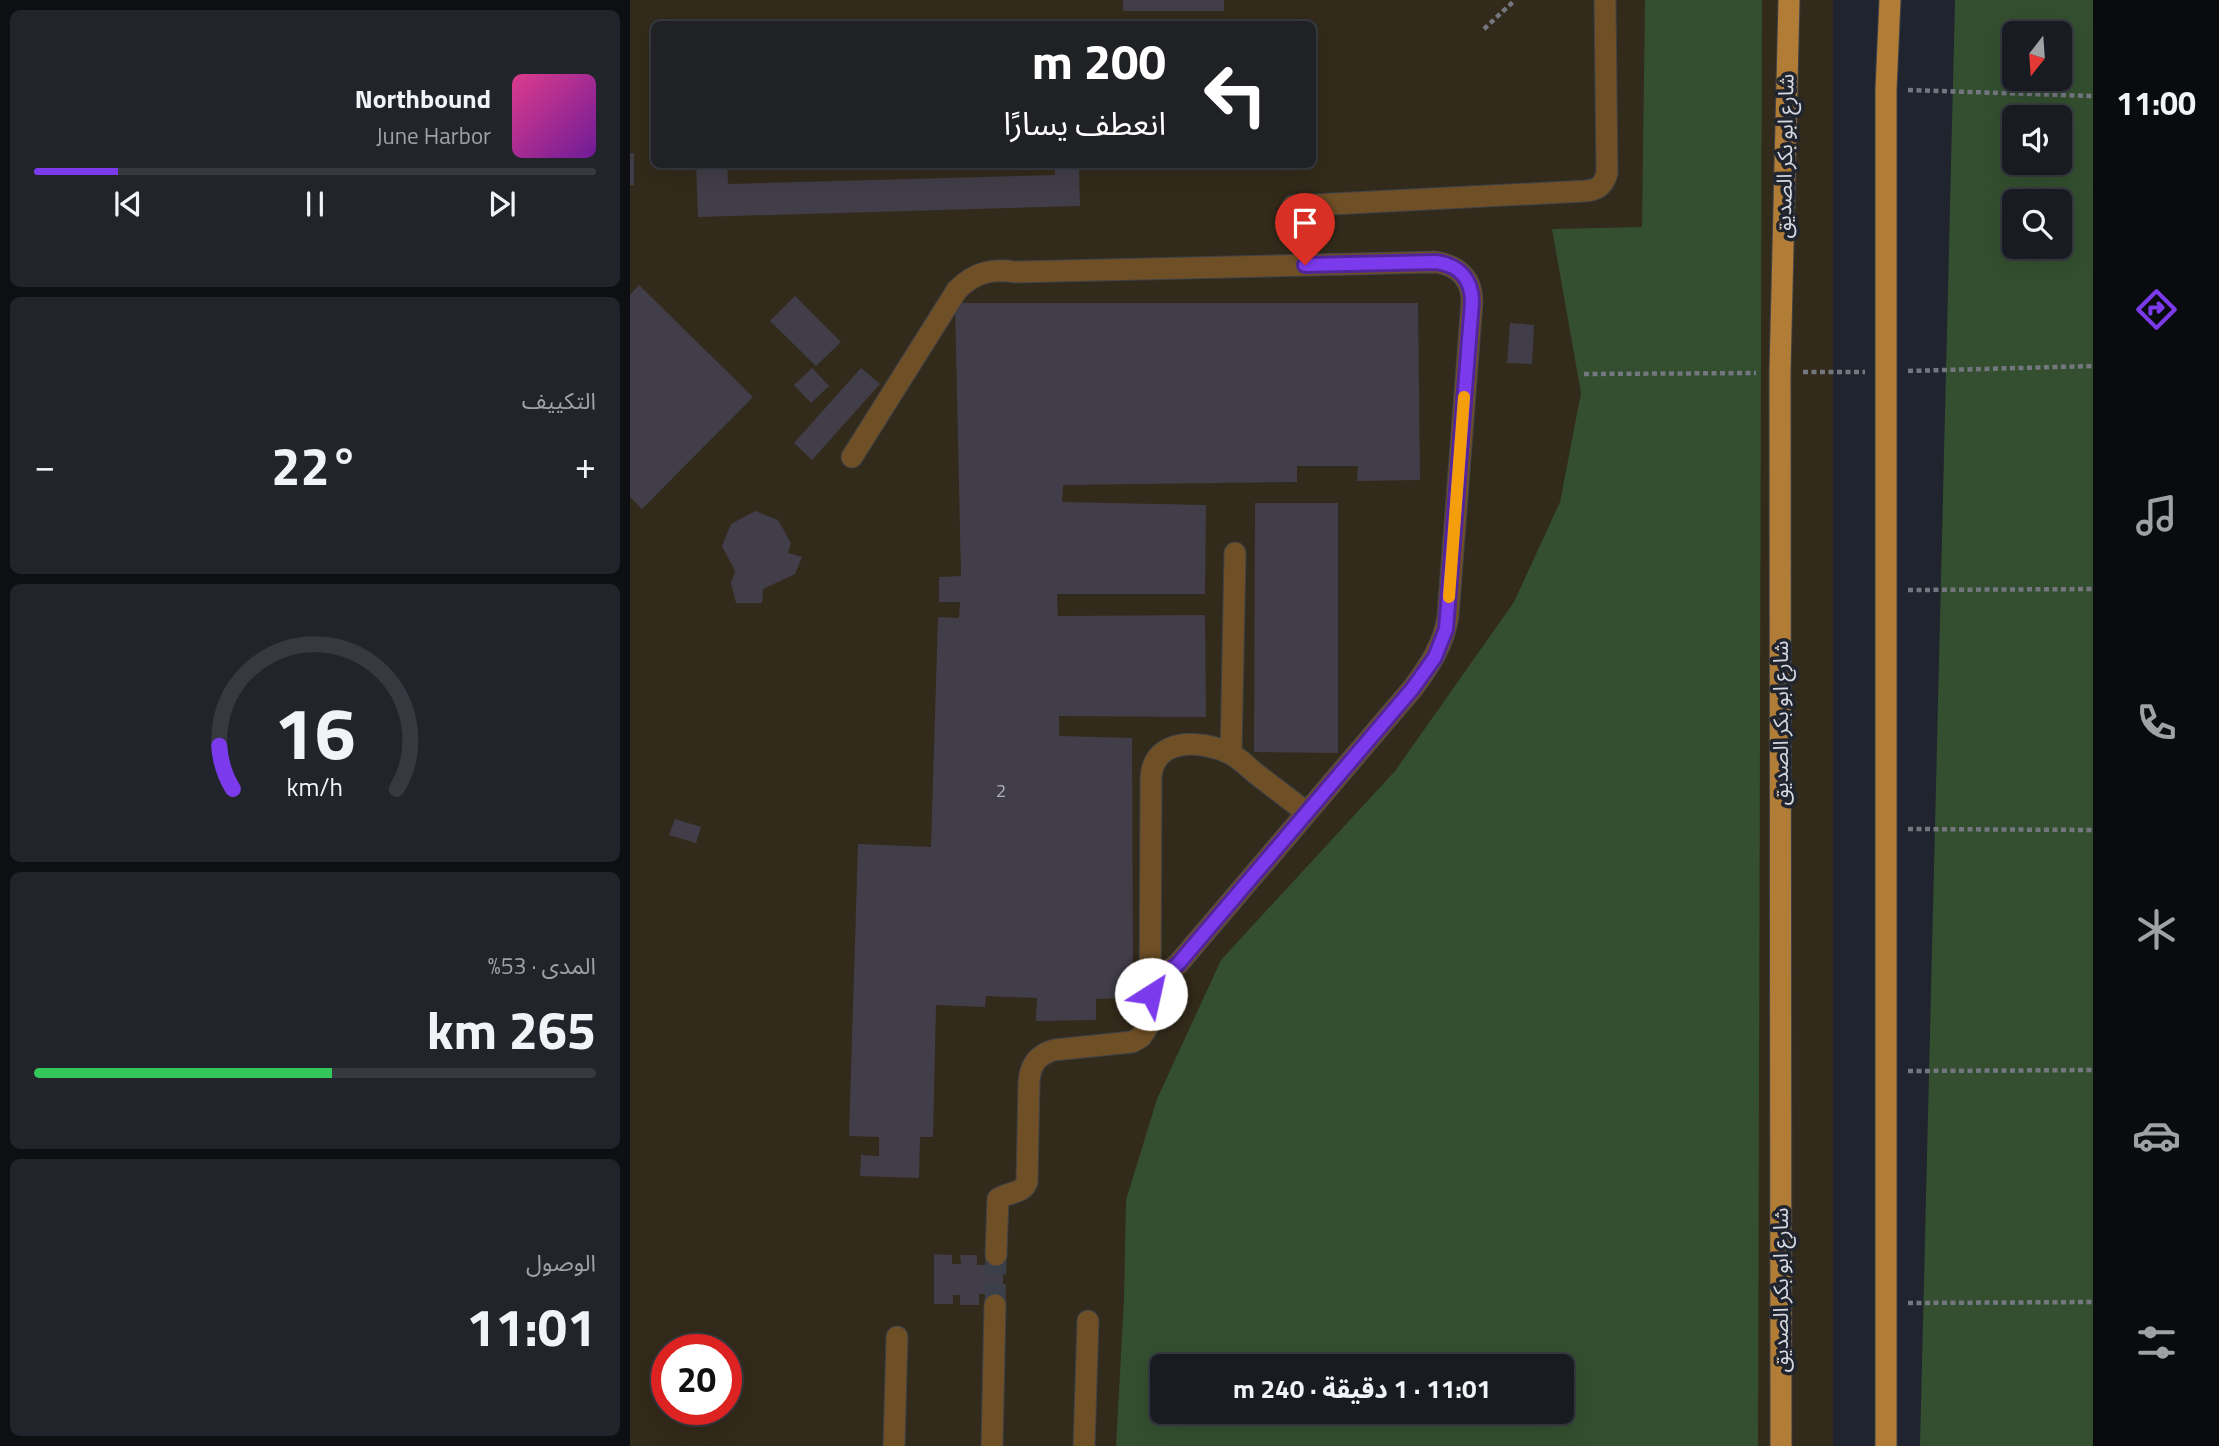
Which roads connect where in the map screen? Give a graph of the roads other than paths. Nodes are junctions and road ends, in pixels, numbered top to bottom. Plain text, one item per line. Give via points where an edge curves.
1 (1605, 0) edge
2 (1789, 0) edge
3 (1890, 0) edge
4 (1293, 206) dead end
5 (852, 457) dead end
6 (1235, 553) dead end
7 (1231, 754) junction
8 (1306, 812) junction
9 (1151, 974) junction
10 (996, 1255) tunnel mouth
11 (995, 1305) tunnel mouth
12 (1088, 1321) dead end
13 (897, 1338) dead end
14 (894, 1446) edge
15 (992, 1446) edge
16 (1084, 1446) edge
17 (1781, 1446) edge
18 (1886, 1446) edge

1 - 4 lane via 1607,173 1598,188
2 - 17 main road, شارع ابو بكر الصديق via 1780,372
3 - 18 main road via 1886,89
5 - 8 lane via 957,290 978,274 1436,262 1455,268 1469,282 1472,302 1446,629 1435,657 1413,688
6 - 7 lane
7 - 8 lane
7 - 9 lane via 1180,744 1158,756 1152,769
8 - 9 lane via 1178,964 1166,973
9 - 10 lane via 1150,1023 1141,1037 1121,1044 1054,1050 1034,1062 1029,1082 1027,1182 1021,1191 998,1199
11 - 15 lane
12 - 16 lane
13 - 14 lane

